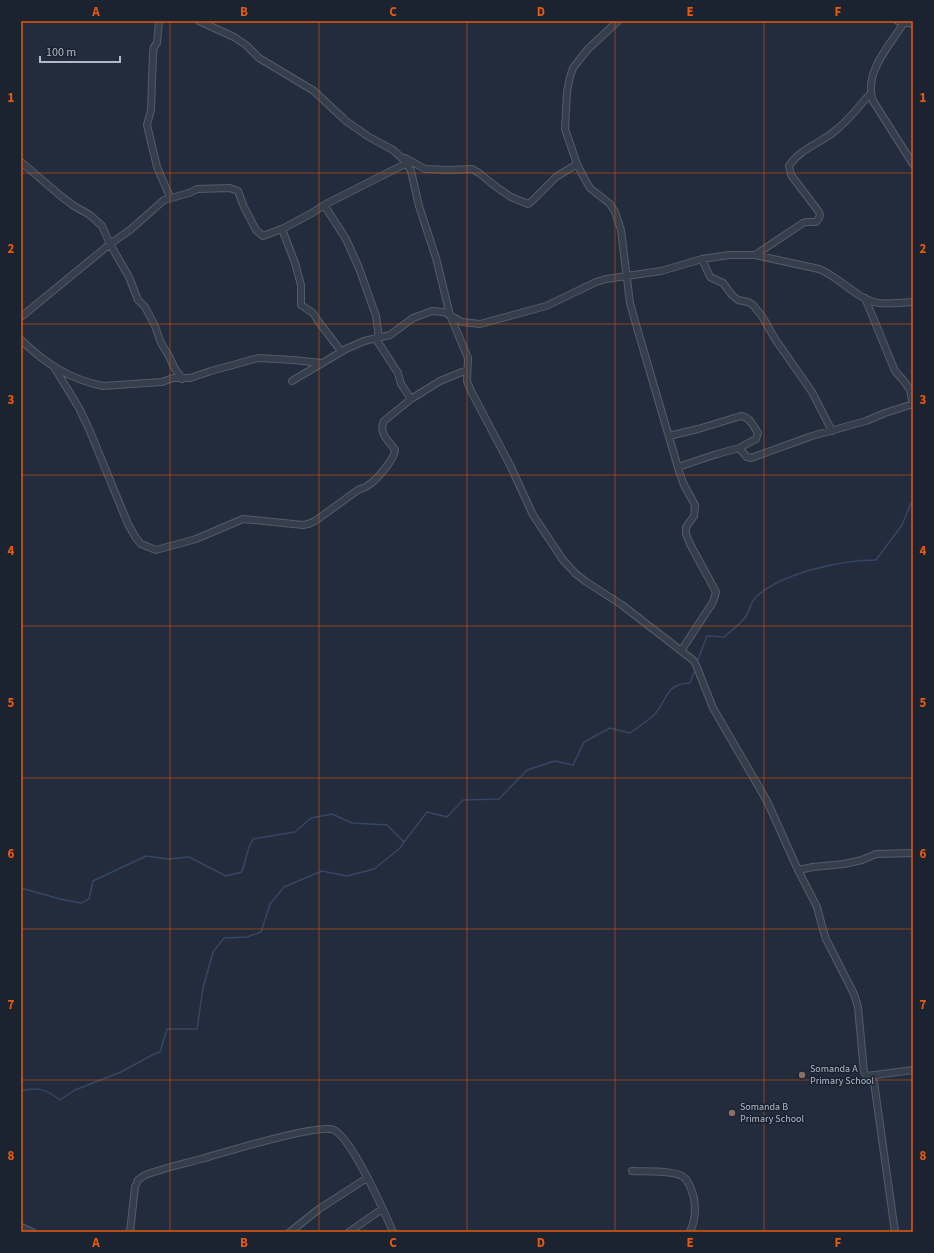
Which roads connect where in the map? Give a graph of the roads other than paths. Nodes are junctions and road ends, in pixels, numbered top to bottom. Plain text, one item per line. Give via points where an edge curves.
1 (159, 21) edge
2 (199, 21) edge
3 (618, 21) edge
4 (902, 22) edge
5 (913, 24) edge
6 (871, 93) junction
7 (401, 156) junction
8 (21, 162) edge
9 (408, 163) junction
10 (577, 164) junction
11 (913, 164) edge
12 (170, 197) junction
13 (324, 205) junction
14 (282, 229) junction
15 (110, 244) junction
16 (755, 255) junction
17 (702, 259) junction
18 (627, 276) junction
19 (864, 298) junction
20 (913, 302) edge
21 (450, 315) junction
22 (21, 317) edge
23 (377, 338) junction
24 (21, 340) edge
25 (341, 351) junction
26 (321, 363) junction
27 (54, 367) junction
28 (467, 370) junction
29 (182, 379) junction
30 (292, 381) dead end
31 (411, 399) junction
32 (913, 405) edge
33 (832, 431) junction
34 (668, 436) junction
35 (739, 448) junction
36 (678, 468) junction
37 (681, 651) junction
38 (913, 853) edge
39 (798, 870) junction
40 (913, 1070) edge
41 (867, 1076) junction
42 (632, 1172) dead end
43 (367, 1178) junction
44 (382, 1209) junction
45 (21, 1227) edge
46 (292, 1231) edge
47 (32, 1232) edge
48 (130, 1232) edge
49 (349, 1232) edge
50 (393, 1232) edge
51 (690, 1232) edge
52 (895, 1232) edge

1 - 12 street via 157,43 153,53 151,110 147,125 157,167
2 - 7 street via 234,37 264,61 314,91 354,127
3 - 10 street via 579,59 570,77 565,129
4 - 5 street
4 - 6 street via 874,70
6 - 11 street via 873,101
6 - 16 street via 836,130 800,155 789,166 791,175 819,212 819,219 816,222 803,223
7 - 9 street
7 - 10 street via 425,169 472,169 511,197 528,204 556,177
8 - 15 street via 74,206 98,221
9 - 13 street
9 - 21 street
10 - 18 street via 590,188 610,204 615,212
12 - 14 street via 197,189 230,188 238,192 258,233 264,236
12 - 15 street
13 - 14 street
13 - 23 street via 346,239 359,268 376,316
14 - 25 street via 301,285 301,305 313,313
15 - 22 street
15 - 29 street via 130,277 137,298 153,321 161,343
16 - 17 street
16 - 19 street via 819,269
17 - 18 street via 661,271
17 - 33 street via 710,277 723,282 732,295 738,300 748,302 762,316 812,392
18 - 21 street via 596,282 546,306 480,324 462,322
18 - 34 street via 630,303
19 - 20 street via 879,303
19 - 32 street via 895,371 910,390
21 - 23 street via 437,310 424,313 390,335
21 - 28 street via 468,358
23 - 25 street
23 - 31 street
24 - 27 street
25 - 26 street
26 - 29 street via 258,358
26 - 30 street
27 - 29 street via 69,375 103,386
27 - 31 street via 89,429 133,534 141,544 156,550 196,539 243,520 303,524 315,521 375,480 393,458 395,450 383,434 382,424
28 - 31 street via 440,381
28 - 37 street via 467,381 471,391 533,515 564,560 576,574 622,605
32 - 33 street
33 - 35 street via 751,458
34 - 35 street via 743,416 749,420 758,435 756,439
34 - 36 street
35 - 36 street
36 - 37 street via 695,505 694,516 686,527 686,534 716,592 713,602
37 - 39 street via 696,665 713,708 767,801
38 - 39 street via 876,854 844,864
39 - 41 street via 817,907 826,939 857,1002 862,1066
40 - 41 street
41 - 52 street via 874,1082
42 - 51 street via 671,1173 686,1180 693,1193 696,1208
43 - 44 street
43 - 46 street via 319,1209
43 - 48 street via 340,1134 333,1129 310,1130 145,1175 138,1180 135,1187
44 - 49 street
44 - 50 street
45 - 47 street

